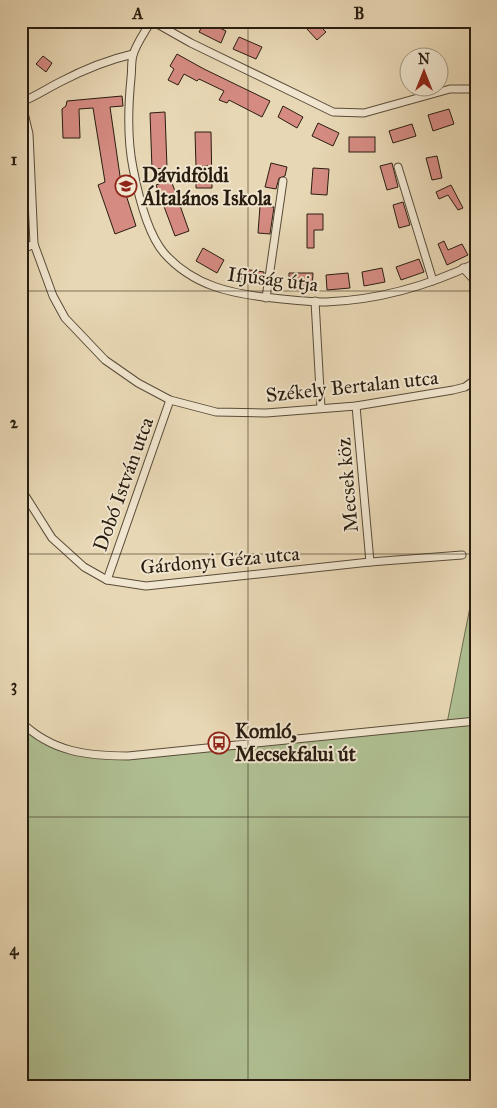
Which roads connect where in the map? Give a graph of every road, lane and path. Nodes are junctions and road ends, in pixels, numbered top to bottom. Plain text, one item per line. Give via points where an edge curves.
1 (151, 21) edge
2 (133, 54) junction
3 (476, 89) edge
4 (22, 102) edge
5 (398, 167) dead end
6 (282, 181) dead end
7 (34, 244) junction
8 (21, 250) edge
9 (476, 263) edge
10 (463, 268) junction
11 (433, 281) junction
12 (476, 282) edge
13 (266, 298) junction
14 (315, 301) junction
15 (476, 379) edge
16 (170, 400) junction
17 (356, 406) junction
18 (321, 408) junction
19 (21, 489) edge
20 (462, 555) dead end
21 (370, 562) junction
22 (106, 580) junction
23 (476, 721) edge
24 (21, 722) edge

1 - 2 street, Ifjúság útja
1 - 3 street via 333,112 364,113 450,89
2 - 4 street via 84,70
2 - 13 street, Ifjúság útja via 128,104 131,156 152,233 163,252 198,281
4 - 7 street, Székely Bertalan utca via 29,134
5 - 11 street
6 - 13 street
7 - 8 street
7 - 16 street, Székely Bertalan utca via 53,296 65,318 105,360
9 - 10 street, Ifjúság útja
10 - 11 street, Ifjúság útja
10 - 12 street
11 - 14 street, Ifjúság útja via 378,296
13 - 14 street, Ifjúság útja
14 - 18 street
15 - 17 street, Székely Bertalan utca via 453,390
16 - 18 street, Székely Bertalan utca via 216,412 266,413
16 - 22 street, Dobó István utca
17 - 18 street, Székely Bertalan utca
17 - 21 street, Mecsek köz
19 - 22 street, Gárdonyi Géza utca via 52,538 84,567
20 - 21 street, Gárdonyi Géza utca
21 - 22 street, Gárdonyi Géza utca via 146,586
23 - 24 street via 128,756 100,756 61,748 40,739

